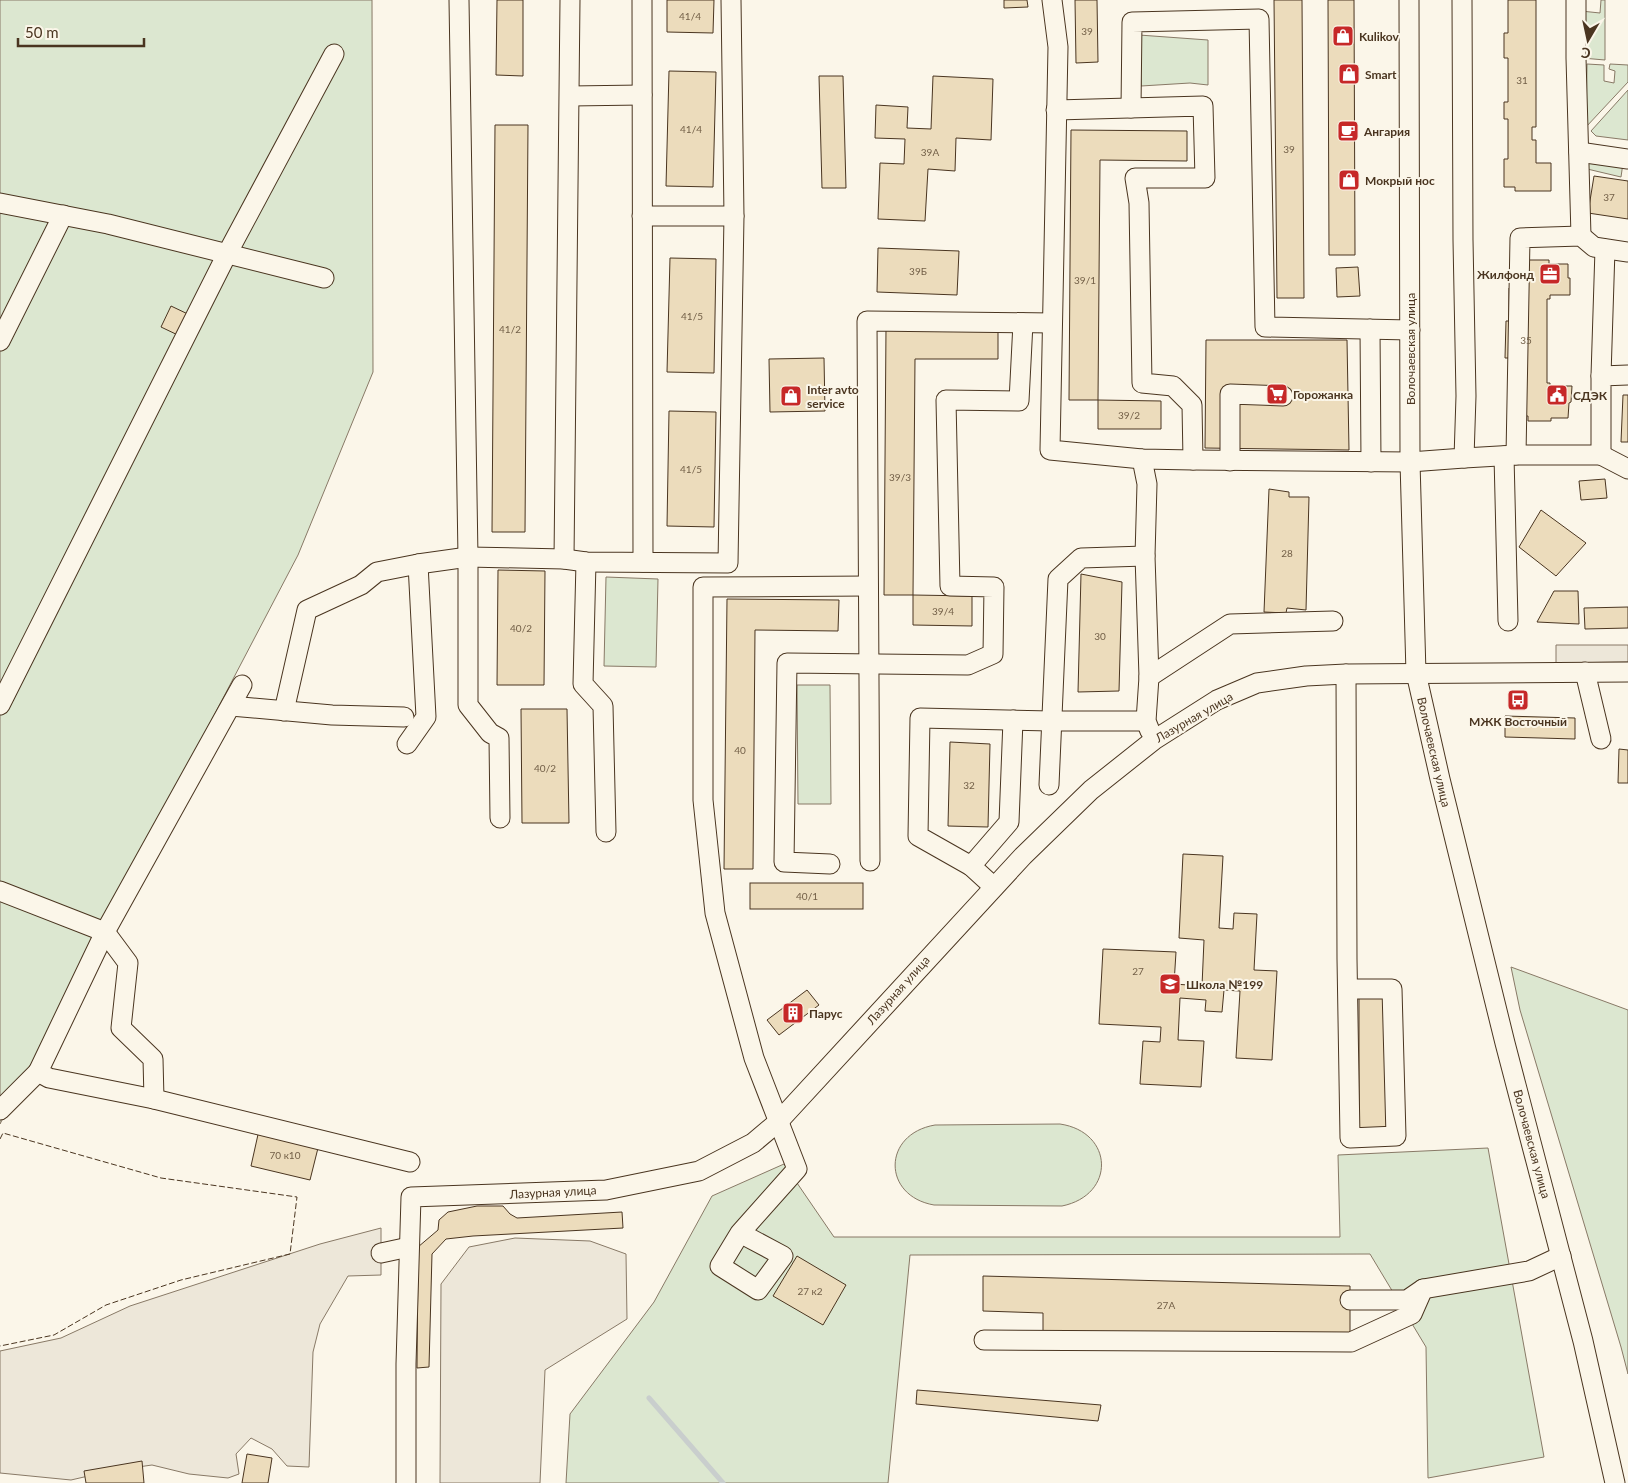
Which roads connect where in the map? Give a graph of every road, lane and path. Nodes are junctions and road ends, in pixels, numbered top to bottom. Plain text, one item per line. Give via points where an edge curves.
1 (459, 0) edge
2 (570, 0) edge
3 (642, 0) edge
4 (731, 0) edge
5 (1052, 0) edge
6 (1409, 0) edge
7 (1462, 0) edge
8 (1576, 0) edge
9 (334, 54) dead end
10 (642, 95) junction
11 (570, 96) junction
12 (1131, 108) junction
13 (1056, 110) junction
14 (1578, 152) junction
15 (1628, 159) edge
16 (0, 203) edge
17 (63, 215) junction
18 (642, 216) junction
19 (734, 216) junction
20 (1581, 236) junction
21 (1605, 249) junction
22 (1628, 252) edge
23 (227, 254) junction
24 (324, 278) dead end
25 (1023, 323) junction
26 (1052, 323) junction
27 (1370, 329) junction
28 (1410, 330) junction
29 (0, 341) edge
30 (1628, 375) edge
31 (1601, 376) junction
32 (1283, 396) dead end
33 (1601, 455) junction
34 (1510, 456) junction
35 (1464, 458) junction
36 (1142, 459) junction
37 (1193, 460) junction
38 (1230, 461) junction
39 (1371, 462) junction
40 (1410, 462) junction
41 (1628, 469) edge
42 (468, 556) junction
43 (1145, 556) junction
44 (564, 559) junction
45 (586, 562) junction
46 (643, 562) junction
47 (418, 564) junction
48 (868, 586) junction
49 (1333, 621) dead end
50 (1508, 621) dead end
51 (870, 663) junction
52 (1585, 672) junction
53 (1628, 672) edge
54 (1416, 673) junction
55 (1346, 674) junction
56 (1149, 677) junction
57 (242, 685) dead end
58 (0, 705) edge
59 (231, 706) junction
60 (284, 711) junction
61 (404, 717) dead end
62 (1013, 720) junction
63 (1052, 721) junction
64 (1146, 721) junction
65 (1601, 739) dead end
66 (1154, 740) junction
67 (407, 744) dead end
68 (1049, 786) dead end
69 (500, 818) dead end
70 (606, 832) dead end
71 (870, 861) dead end
72 (830, 864) dead end
73 (971, 866) junction
74 (994, 887) junction
75 (0, 891) edge
76 (105, 932) junction
77 (1348, 989) junction
78 (38, 1072) junction
79 (154, 1099) junction
80 (0, 1110) edge
81 (778, 1122) junction
82 (410, 1162) dead end
83 (740, 1233) dead end
84 (409, 1247) junction
85 (381, 1253) dead end
86 (1561, 1256) junction
87 (1423, 1289) junction
88 (1350, 1300) dead end
89 (984, 1340) dead end
90 (406, 1483) edge
91 (1615, 1483) edge

1 - 42 street
2 - 11 street
3 - 10 street
4 - 19 street
5 - 13 street via 1058,47
6 - 28 street, Волочаевская улица
7 - 35 street
8 - 14 street
9 - 23 street
10 - 11 street
10 - 18 street
11 - 44 street
12 - 13 street
12 - 27 street via 1132,22 1259,19 1265,327
12 - 37 street via 1203,106 1205,178 1135,178 1139,203 1142,384 1173,386 1192,405
13 - 26 street
14 - 15 street
14 - 20 street
16 - 17 street
17 - 23 street
17 - 29 street
18 - 19 street
18 - 46 street
19 - 46 street via 728,563
20 - 21 street via 1594,248
20 - 34 street via 1520,238
21 - 22 street
21 - 31 street
23 - 24 street
23 - 58 street
25 - 26 street
25 - 48 street via 867,321
25 - 51 street via 1019,400 946,400 950,586 994,586 993,654 968,665
26 - 36 street via 1050,450
27 - 28 street
27 - 39 street
28 - 40 street, Волочаевская улица
30 - 31 street
31 - 33 street
32 - 38 street via 1230,394
33 - 34 street
33 - 41 street
34 - 35 street
34 - 50 street
35 - 40 street
36 - 37 street
36 - 43 street via 1147,484
37 - 38 street
38 - 39 street
39 - 40 street
40 - 54 street, Волочаевская улица
42 - 44 street
42 - 47 street
42 - 69 street via 468,705 490,733 499,738
43 - 56 street
43 - 63 street via 1081,558 1058,579
44 - 45 street
45 - 46 street
45 - 70 street via 583,684 603,706
47 - 60 street via 378,572 361,585 307,610
47 - 67 street via 426,716
48 - 51 street
48 - 81 street via 704,587 703,800 715,912 754,1058
49 - 56 street via 1230,624
51 - 71 street
51 - 72 street via 787,663 784,862
52 - 53 street, Лазурная улица
52 - 54 street, Лазурная улица
52 - 65 street
54 - 55 street, Лазурная улица
54 - 86 street, Волочаевская улица via 1444,798
55 - 66 street, Лазурная улица via 1257,683 1217,700
55 - 77 street
56 - 64 street
57 - 59 street
59 - 60 street
59 - 76 street
60 - 61 street
62 - 63 street
62 - 73 street via 1009,822
62 - 73 street via 920,718 918,836
63 - 64 street
63 - 68 street
64 - 66 street
66 - 74 street, Лазурная улица via 1091,790
73 - 74 street
74 - 81 street, Лазурная улица
75 - 76 street
76 - 78 street
76 - 79 street via 128,963 121,1028 153,1058
77 - 77 street via 1392,989 1396,1136 1350,1138
78 - 79 street via 49,1078
78 - 80 street
79 - 82 street
81 - 83 street via 797,1169
81 - 84 street, Лазурная улица via 753,1144 698,1171 606,1190 410,1198
84 - 85 street
84 - 90 street, Лазурная улица
86 - 87 street via 1529,1270
86 - 91 street, Волочаевская улица
87 - 88 street via 1407,1300
87 - 89 street via 1412,1314 1351,1342

